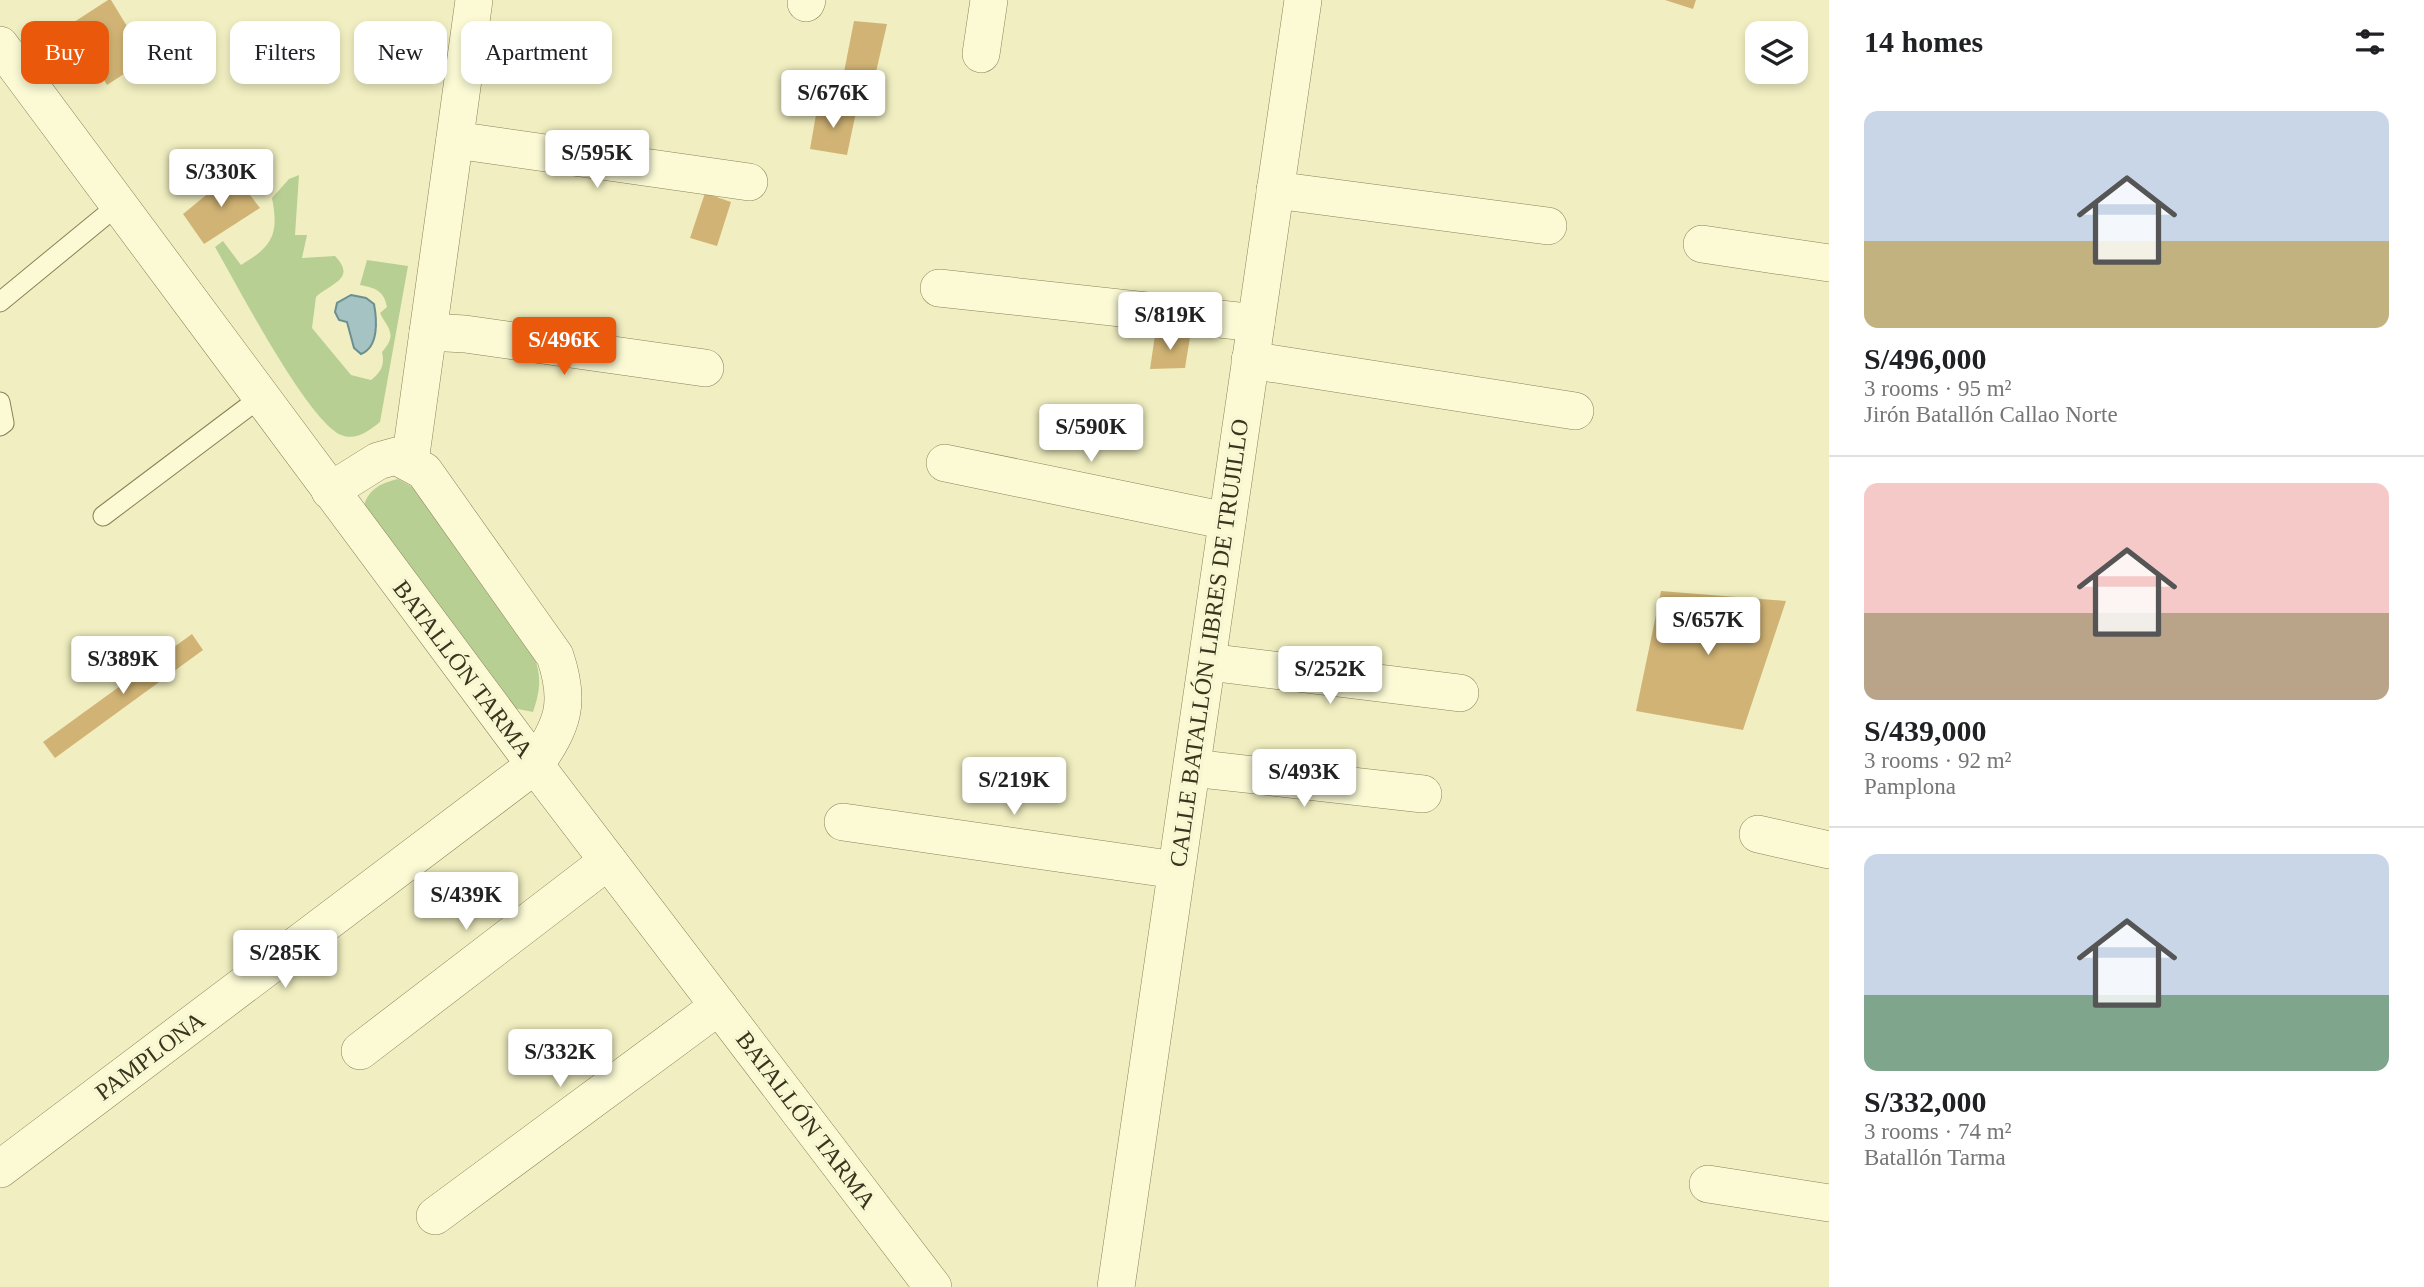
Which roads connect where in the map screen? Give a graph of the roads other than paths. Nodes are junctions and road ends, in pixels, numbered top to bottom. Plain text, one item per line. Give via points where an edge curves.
1 (474, 0) edge
2 (989, 0) edge
3 (1303, 0) edge
4 (0, 45) edge
5 (981, 54) dead end
6 (454, 140) junction
7 (749, 182) dead end
8 (1275, 190) junction
9 (118, 205) junction
10 (1548, 226) dead end
11 (1702, 244) dead end
12 (1829, 263) edge
13 (939, 288) dead end
14 (0, 302) edge
15 (1256, 323) junction
16 (428, 332) junction
17 (1250, 360) junction
18 (705, 368) dead end
19 (261, 397) junction
20 (0, 402) edge
21 (1575, 411) dead end
22 (0, 426) edge
23 (410, 462) junction
24 (945, 463) dead end
25 (330, 491) junction
26 (103, 516) dead end
27 (1227, 521) junction
28 (1208, 662) junction
29 (1460, 693) dead end
30 (536, 765) junction
31 (1192, 768) junction
32 (1423, 794) dead end
33 (843, 822) dead end
34 (1758, 834) dead end
35 (1829, 850) edge
36 (608, 861) junction
37 (1176, 870) junction
38 (719, 1006) junction
39 (360, 1051) dead end
40 (0, 1169) edge
41 (1708, 1184) dead end
42 (1829, 1203) edge
43 (435, 1216) dead end
44 (1111, 1282) edge
45 (933, 1287) edge

1 - 6 street
2 - 5 street
3 - 8 street, CALLE BATALLÓN LIBRES DE TRUJILLO
4 - 9 street, BATALLÓN TARMA
6 - 7 street
6 - 16 street
8 - 10 street
8 - 15 street, CALLE BATALLÓN LIBRES DE TRUJILLO
9 - 14 lane
9 - 19 street, BATALLÓN TARMA
11 - 12 street
13 - 15 street
15 - 17 street, CALLE BATALLÓN LIBRES DE TRUJILLO
16 - 18 street
16 - 23 street
17 - 21 street
17 - 27 street, CALLE BATALLÓN LIBRES DE TRUJILLO
19 - 25 street, BATALLÓN TARMA
19 - 26 lane
20 - 22 lane via 4,423
23 - 25 street via 396,456 378,461
23 - 30 street, PAMPLONA via 424,471 555,656 564,685 563,713
24 - 27 street
25 - 30 street, BATALLÓN TARMA
27 - 28 street, CALLE BATALLÓN LIBRES DE TRUJILLO
28 - 29 street
28 - 31 street, CALLE BATALLÓN LIBRES DE TRUJILLO
30 - 36 street, BATALLÓN TARMA
30 - 40 street, PAMPLONA
31 - 32 street
31 - 37 street, CALLE BATALLÓN LIBRES DE TRUJILLO
33 - 37 street
34 - 35 street
36 - 38 street, BATALLÓN TARMA
36 - 39 street
37 - 44 street, CALLE BATALLÓN LIBRES DE TRUJILLO
38 - 43 street
38 - 45 street, BATALLÓN TARMA
41 - 42 street

